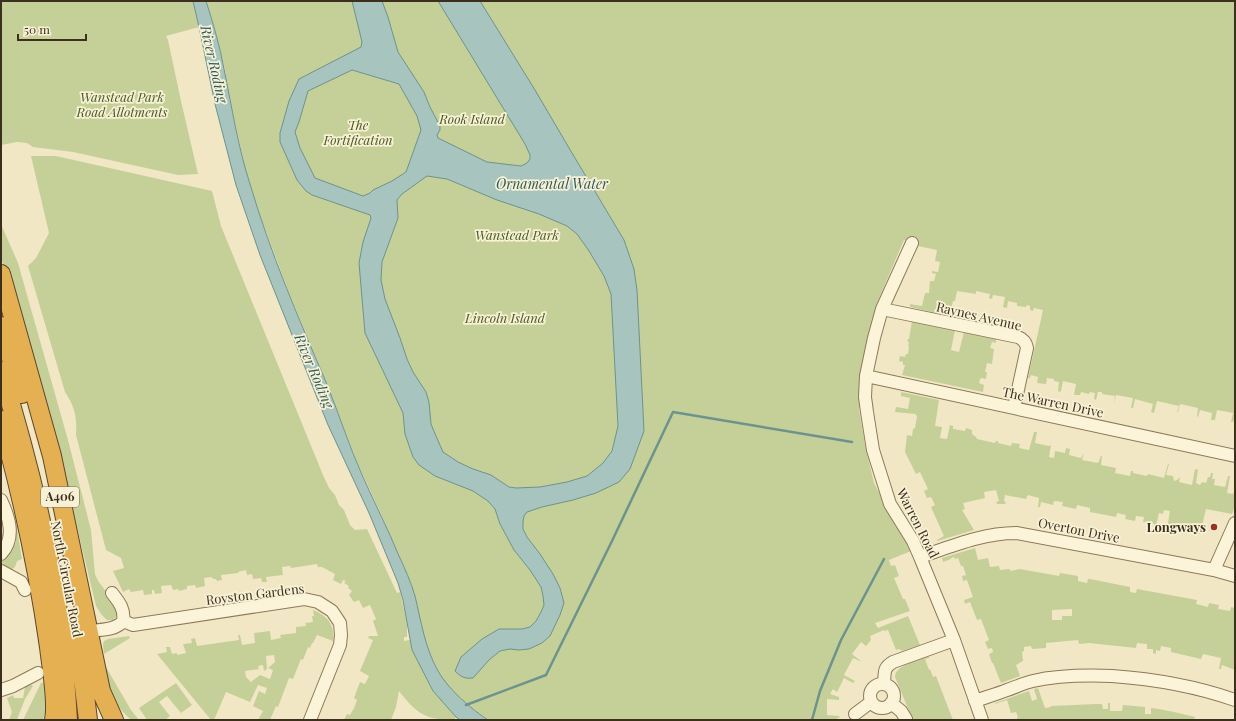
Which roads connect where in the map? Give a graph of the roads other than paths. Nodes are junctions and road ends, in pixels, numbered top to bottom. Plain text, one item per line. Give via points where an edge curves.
1 (912, 243) dead end
2 (1, 274) edge
3 (882, 309) junction
4 (1, 326) edge
5 (1, 371) edge
6 (866, 376) junction
7 (1014, 408) junction
8 (1, 420) edge
9 (1235, 456) edge
10 (1, 500) edge
11 (1235, 523) edge
12 (1, 554) edge
13 (920, 557) junction
14 (1214, 570) junction
15 (1, 571) edge
16 (1235, 576) edge
17 (25, 590) dead end
18 (112, 593) dead end
19 (128, 623) junction
20 (90, 632) junction
21 (954, 640) junction
22 (38, 673) dead end
23 (884, 684) junction
24 (1, 690) edge
25 (1235, 700) edge
26 (975, 701) junction
27 (871, 702) junction
28 (891, 703) junction
29 (855, 714) dead end
30 (54, 720) edge
31 (68, 720) edge
32 (88, 720) edge
33 (114, 720) edge
34 (310, 720) edge
35 (906, 720) edge
36 (982, 720) edge

1 - 3 street, Warren Road
2 - 20 highway, A406 via 52,456
3 - 6 street, Warren Road
3 - 7 street, Raynes Avenue via 1023,339 1027,348
4 - 32 highway, North Circular Road / A406 via 42,465 66,568 78,636
5 - 31 highway, North Circular Road / A406 via 28,470 51,570 61,638
6 - 7 street, The Warren Drive
6 - 13 street, Warren Road via 865,397 873,450 890,504
7 - 9 street, The Warren Drive
8 - 30 highway, A406 via 16,474 43,609 54,694
10 - 12 street via 11,528 7,547
11 - 14 street
13 - 14 street, Overton Drive via 973,539 1001,533 1016,533
13 - 21 street, Warren Road
14 - 16 street, Overton Drive
15 - 17 street via 21,582
18 - 19 street
19 - 20 street, Royston Gardens
19 - 34 street, Royston Gardens via 304,599 318,602 332,611 340,623 341,635 338,651
20 - 33 highway, A406 via 101,691
21 - 23 street via 893,662 887,666
21 - 26 street, Warren Road
22 - 24 street
23 - 27 street via 873,687 870,694
23 - 28 street via 893,691
25 - 26 street via 1164,681 1093,675 1031,681
26 - 36 street, Warren Road
27 - 28 street via 881,708
27 - 29 street
28 - 35 street via 901,711

